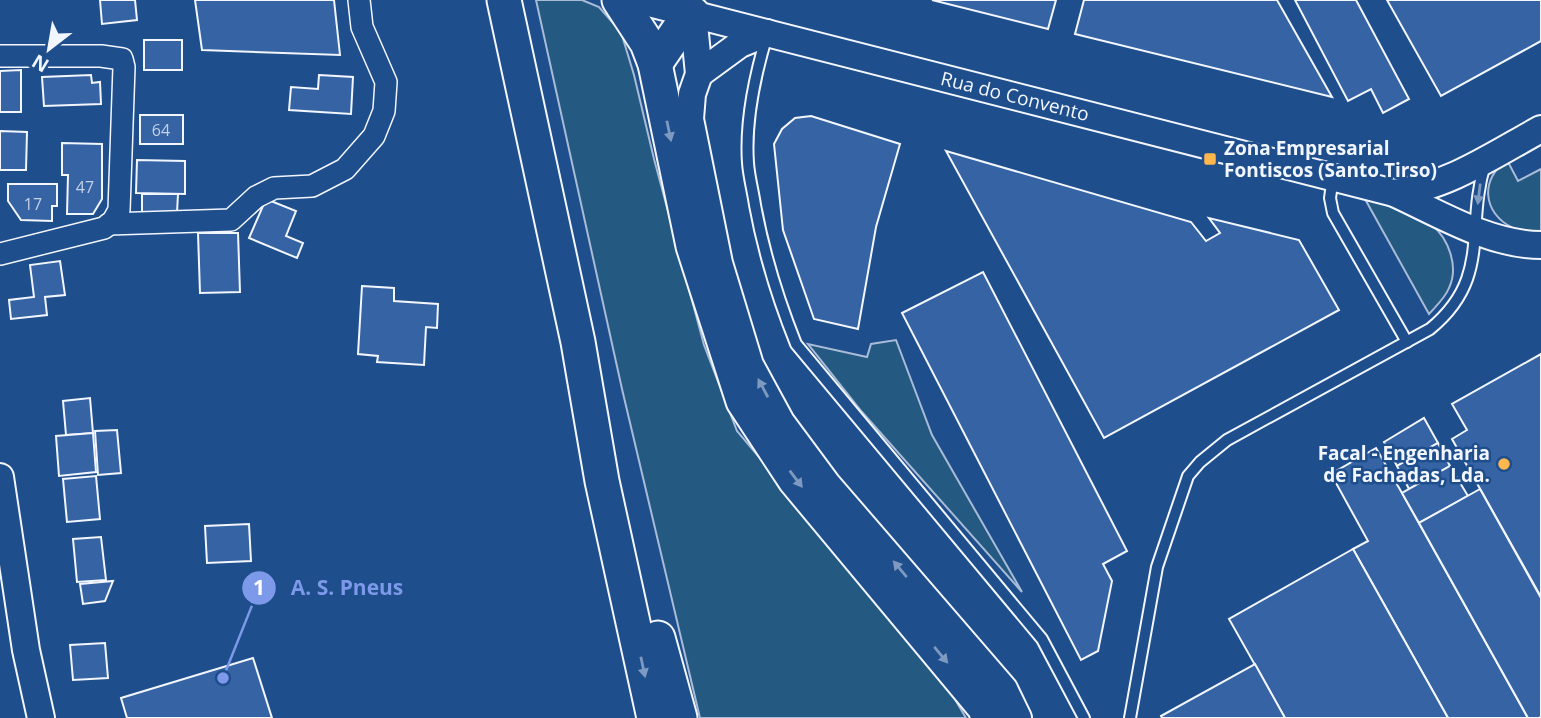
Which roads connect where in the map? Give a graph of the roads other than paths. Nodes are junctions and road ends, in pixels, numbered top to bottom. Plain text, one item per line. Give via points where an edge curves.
1 (359, 0) edge
2 (504, 0) edge
3 (618, 0) edge
4 (637, 0) edge
5 (693, 14) junction
6 (768, 33) junction
7 (0, 56) edge
8 (655, 64) junction
9 (699, 74) junction
10 (1541, 129) edge
11 (1487, 158) junction
12 (1333, 177) junction
13 (1394, 193) junction
14 (109, 224) junction
15 (1477, 231) junction
16 (1541, 245) edge
17 (0, 254) edge
18 (578, 342) junction
19 (1407, 342) junction
20 (0, 477) edge
21 (41, 718) edge
22 (654, 718) edge
23 (680, 718) edge
24 (989, 718) edge
25 (1018, 718) edge
26 (1084, 718) edge
27 (1130, 718) edge

1 - 14 street via 362,27 386,92 374,136 345,169 312,186 274,188 256,197 231,220
2 - 18 main road
3 - 8 main road via 647,43
4 - 5 street, Rua do Convento
5 - 6 street, Rua do Convento
5 - 8 main road
5 - 9 street
6 - 9 street via 740,44
6 - 12 street, Rua do Convento
6 - 26 lane via 750,113 748,162 763,250 796,344 1042,639
7 - 14 street via 122,59 119,210
8 -> 24 main road via 693,246 743,401 795,480
25 -> 9 street via 1004,689 827,484 781,422 750,365 719,263 690,119
10 - 11 street
11 - 13 street via 1433,185
11 -> 15 lane via 1478,194
12 - 13 street, Rua do Convento
12 - 19 lane via 1330,198 1334,213
13 - 15 street, Rua do Convento
14 - 17 street
15 - 16 street, Rua do Convento via 1522,245
15 - 19 lane via 1463,291 1448,314
18 -> 22 main road via 602,481
18 - 23 main road
19 - 27 lane via 1227,440 1188,476 1157,567
20 - 21 street

